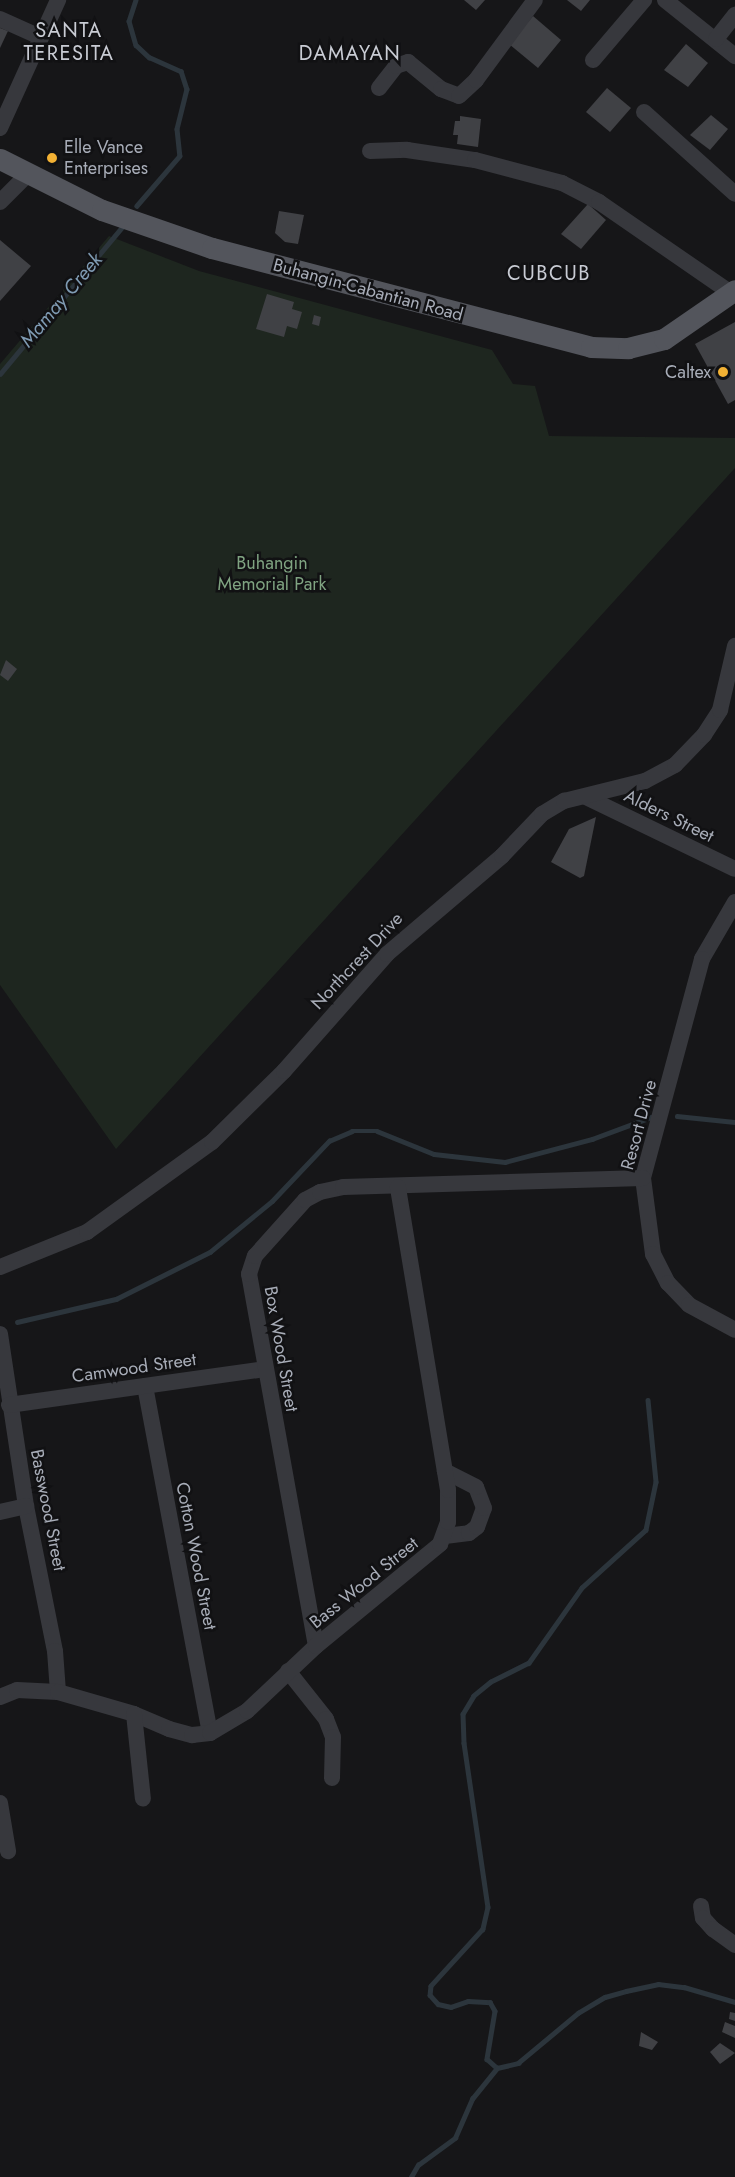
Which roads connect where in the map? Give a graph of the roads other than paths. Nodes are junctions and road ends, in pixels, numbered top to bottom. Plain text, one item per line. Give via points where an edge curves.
1 (58, 0) edge
2 (536, 0) edge
3 (644, 0) edge
4 (665, 0) edge
5 (735, 15) edge
6 (0, 19) edge
7 (40, 37) junction
8 (716, 39) junction
9 (735, 56) edge
10 (593, 60) dead end
11 (379, 88) dead end
12 (644, 112) dead end
13 (0, 128) edge
14 (370, 151) dead end
15 (0, 159) edge
16 (29, 173) junction
17 (735, 194) edge
18 (0, 202) edge
19 (733, 292) edge
20 (735, 646) edge
21 (586, 797) junction
22 (735, 869) edge
23 (735, 902) edge
24 (643, 1178) junction
25 (398, 1187) junction
26 (0, 1267) edge
27 (735, 1330) edge
28 (0, 1334) edge
29 (264, 1369) junction
30 (145, 1386) junction
31 (9, 1405) junction
32 (446, 1471) junction
33 (26, 1506) junction
34 (0, 1512) edge
35 (445, 1536) junction
36 (316, 1647) junction
37 (288, 1671) junction
38 (58, 1692) junction
39 (0, 1697) edge
40 (134, 1714) junction
41 (210, 1734) junction
42 (332, 1778) dead end
43 (143, 1799) dead end
44 (0, 1803) edge
45 (8, 1851) dead end
46 (701, 1906) dead end
47 (735, 1945) edge

1 - 7 street
2 - 11 street via 476,80 459,96 441,89 408,62 396,66
3 - 10 street
4 - 8 street
5 - 8 street
6 - 7 street
7 - 13 street
8 - 9 street
12 - 17 street
14 - 19 street via 407,150 475,160 562,183 599,202
15 - 16 main road, Buhangin-Cabantian Road
16 - 18 street
16 - 19 main road, Buhangin-Cabantian Road via 102,210 212,248 591,347 628,348 664,339
20 - 21 street, Northcrest Drive via 720,710 704,735 675,765 645,781
21 - 22 street, Alders Street
21 - 26 street, Northcrest Drive via 564,801 542,814 502,856 418,925 212,1142 87,1232
23 - 24 street, Resort Drive via 702,959
24 - 25 street, Box Wood Street
24 - 27 street, Resort Drive via 653,1254 668,1283 688,1305
25 - 29 street, Box Wood Street via 320,1191 305,1200 255,1256 249,1274
25 - 32 street, Bass Wood Street
28 - 31 street, Basswood Street
29 - 30 street, Camwood Street
29 - 36 street, Box Wood Street
30 - 31 street, Camwood Street
30 - 41 street, Cotton Wood Street
31 - 33 street, Basswood Street
32 - 35 street, Bass Wood Street via 449,1507
32 - 35 street via 476,1487 484,1508 477,1527 469,1533
33 - 34 street
33 - 38 street, Basswood Street via 55,1650
35 - 36 street, Bass Wood Street via 432,1554
36 - 37 street, Bass Wood Street
37 - 41 street, Bass Wood Street via 247,1711
37 - 42 street via 326,1719 333,1737
38 - 39 street via 17,1690
38 - 40 street
40 - 41 street via 192,1735
40 - 43 street
44 - 45 street
46 - 47 street via 703,1917 713,1929

